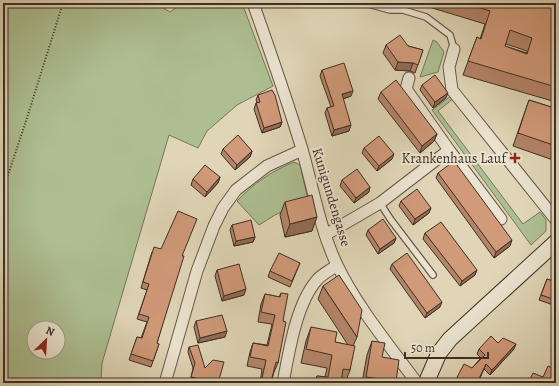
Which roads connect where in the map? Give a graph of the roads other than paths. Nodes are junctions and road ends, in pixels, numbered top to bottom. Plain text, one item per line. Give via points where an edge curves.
1 (253, 3) edge
2 (365, 3) edge
3 (405, 3) edge
4 (402, 10) junction
5 (454, 49) joint
6 (409, 78) dead end
7 (302, 150) junction
8 (449, 150) junction
9 (380, 203) junction
10 (501, 219) dead end
11 (556, 220) edge
12 (325, 235) junction
13 (556, 242) edge
14 (337, 265) junction
15 (433, 275) dead end
16 (166, 383) edge
17 (284, 383) edge
18 (416, 383) edge
19 (426, 383) edge

1 - 7 street, Kunigundengasse
2 - 4 lane via 390,10
3 - 4 lane
4 - 5 lane via 426,17 450,35
5 - 11 street via 449,67 452,90
6 - 8 street via 406,89
7 - 12 street, Kunigundengasse
7 - 16 street via 267,166 236,190 223,208 197,271
8 - 9 street
8 - 10 street
9 - 12 street
9 - 15 lane
12 - 14 street, Kunigundengasse
13 - 19 street via 450,339 439,353
14 - 17 street via 318,279 304,298
14 - 18 street, Kunigundengasse via 364,311

